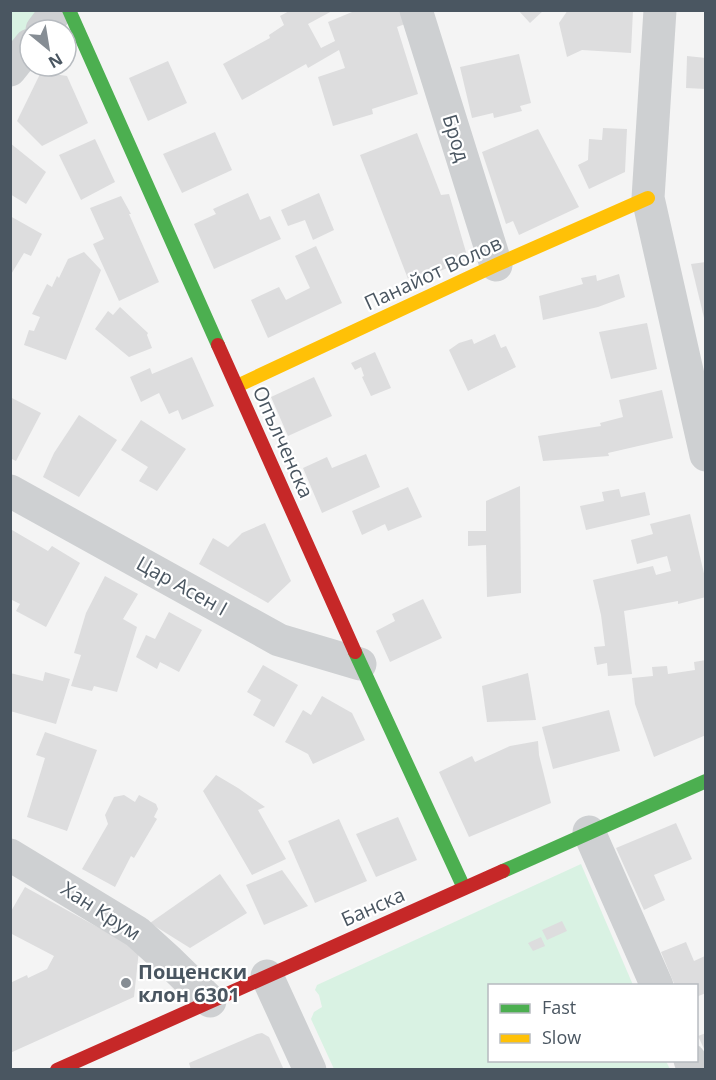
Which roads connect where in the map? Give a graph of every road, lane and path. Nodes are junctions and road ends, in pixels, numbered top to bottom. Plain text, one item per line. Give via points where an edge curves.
1 (69, 10) edge
2 (416, 10) edge
3 (660, 10) edge
4 (648, 198) junction
5 (496, 265) junction
6 (237, 386) junction
7 (705, 455) edge
8 (10, 491) edge
9 (360, 664) junction
10 (705, 781) edge
11 (589, 832) junction
12 (10, 855) edge
13 (465, 888) junction
14 (267, 976) junction
15 (656, 984) edge
16 (210, 1001) junction
17 (57, 1070) edge
18 (310, 1070) edge

1 - 6 street, Опълченска
2 - 5 street, Брод
3 - 4 street
4 - 5 street, Панайот Волов
4 - 7 street
5 - 6 street, Панайот Волов
6 - 9 street, Опълченска
8 - 9 street, Цар Асен I via 279,640
9 - 13 street, Опълченска
10 - 11 street, Банска
11 - 13 street, Банска
11 - 15 street
12 - 16 street, Хан Крум via 137,932
13 - 14 street, Банска
14 - 16 street, Банска
14 - 18 street
16 - 17 street, Банска

